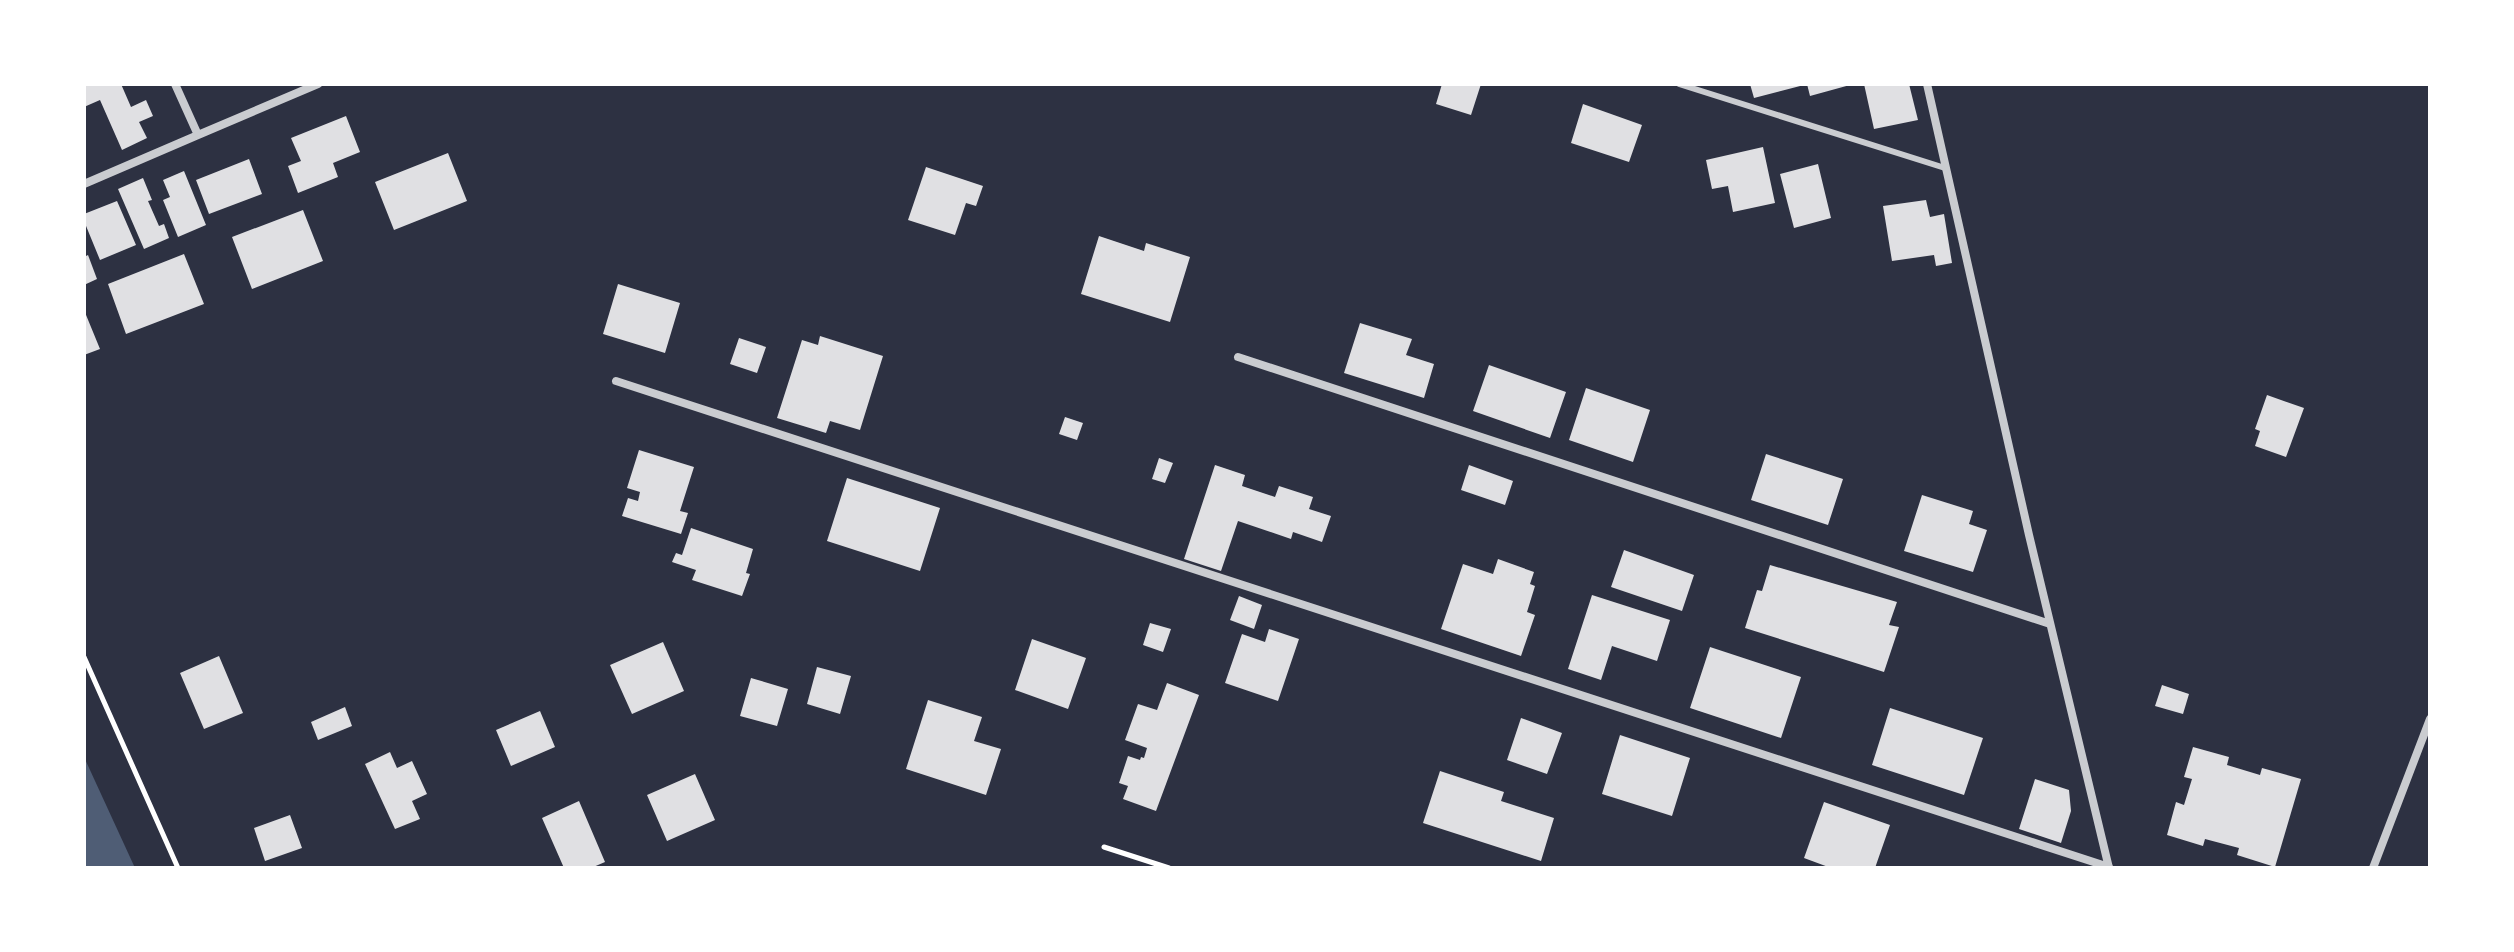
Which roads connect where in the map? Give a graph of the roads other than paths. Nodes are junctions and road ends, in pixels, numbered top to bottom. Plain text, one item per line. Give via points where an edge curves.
1 (175, 84) edge
2 (318, 84) edge
3 (1679, 84) edge
4 (1927, 84) edge
5 (198, 135) junction
6 (1945, 168) junction
7 (84, 184) edge
8 (1238, 357) dead end
9 (616, 381) dead end
10 (2050, 624) junction
11 (2430, 719) edge
12 (2109, 868) edge
13 (2373, 868) edge

1 - 5 street
2 - 5 street
3 - 6 lane
4 - 6 street
5 - 7 street
6 - 10 street
8 - 10 street
9 - 12 street
10 - 12 street
11 - 13 street

